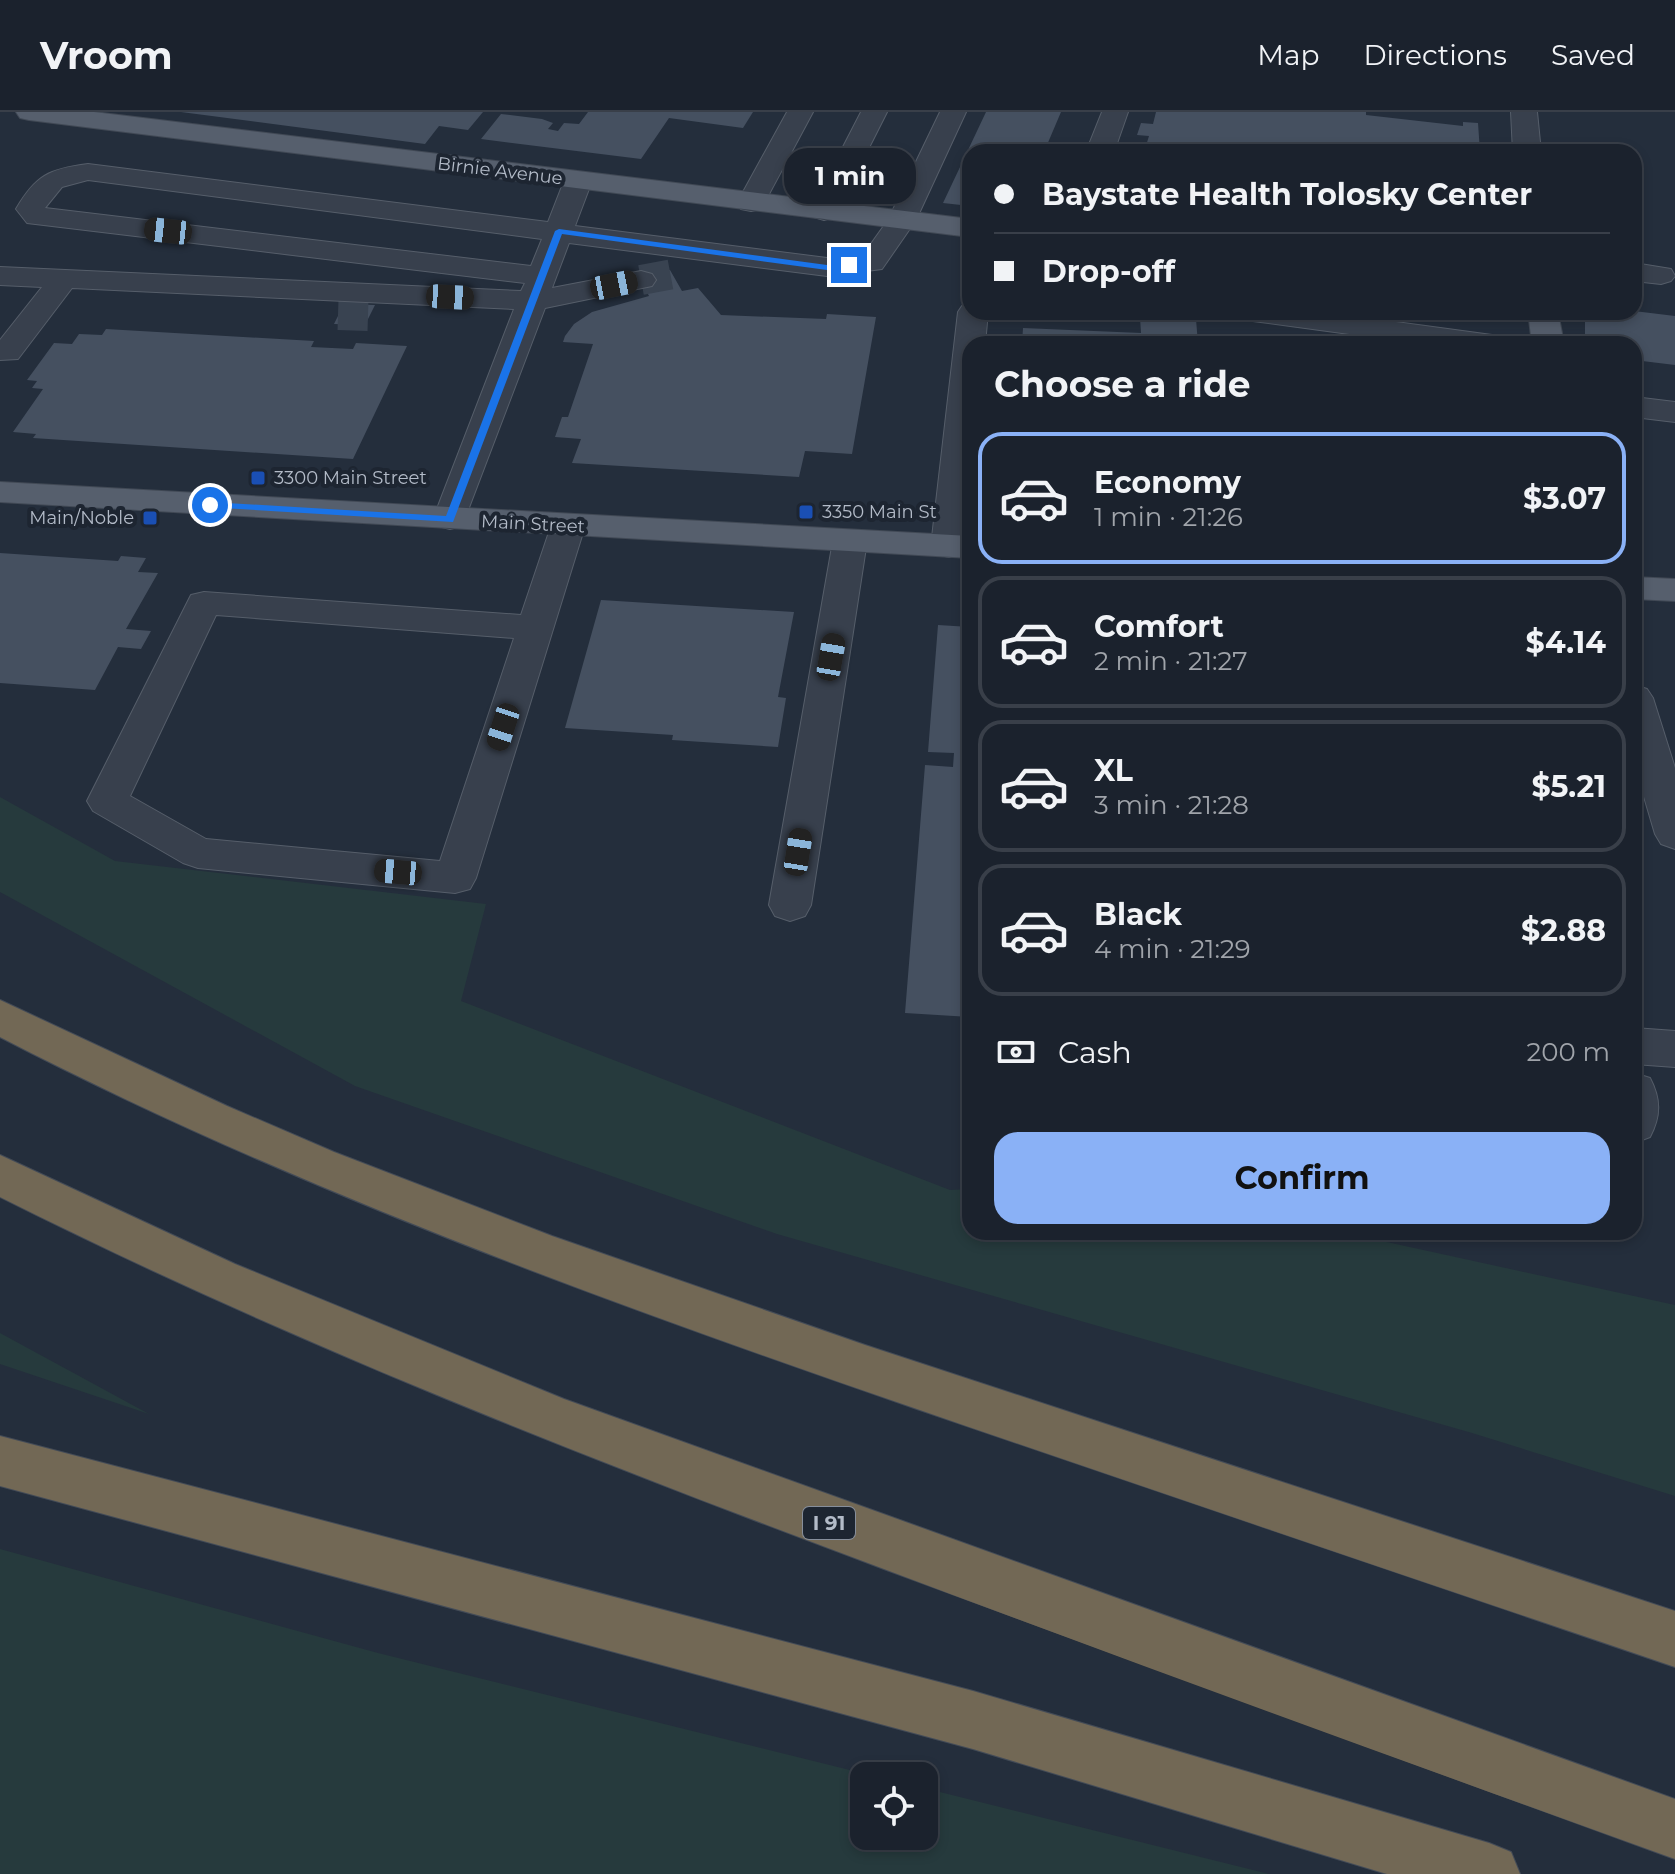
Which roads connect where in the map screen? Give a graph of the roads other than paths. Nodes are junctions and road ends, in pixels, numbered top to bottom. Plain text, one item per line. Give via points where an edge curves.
1 (29, 112) edge
2 (800, 112) edge
3 (874, 112) edge
4 (953, 112) edge
5 (1115, 112) edge
6 (1524, 112) edge
7 (1103, 144) edge
8 (1526, 144) edge
9 (578, 181) junction
10 (751, 203) junction
11 (824, 211) junction
12 (902, 220) junction
13 (109, 225) junction
14 (962, 227) edge
15 (559, 231) junction
16 (758, 258) junction
17 (72, 265) junction
18 (673, 274) tunnel mouth
19 (0, 276) edge
20 (641, 280) tunnel mouth
21 (204, 286) junction
22 (538, 288) junction
23 (450, 297) junction
24 (338, 315) tunnel mouth
25 (370, 316) tunnel mouth
26 (1314, 320) edge
27 (1433, 336) edge
28 (7, 352) dead end
29 (1642, 408) edge
30 (1675, 412) edge
31 (0, 492) edge
32 (962, 510) edge
33 (450, 519) junction
34 (568, 526) junction
35 (850, 541) junction
36 (960, 546) edge
37 (1642, 588) edge
38 (1675, 590) edge
39 (535, 628) junction
40 (1642, 725) edge
41 (1675, 834) edge
42 (790, 905) dead end
43 (0, 1017) edge
44 (1642, 1047) edge
45 (1675, 1049) edge
46 (0, 1175) edge
47 (0, 1461) edge
48 (1675, 1639) edge
49 (1675, 1829) edge
50 (1489, 1874) edge

1 - 9 main road, Birnie Avenue
2 - 10 street
3 - 11 street
4 - 12 street
5 - 7 street
6 - 8 street
9 - 10 main road, Birnie Avenue
9 - 15 street
10 - 11 main road, Birnie Avenue
11 - 12 main road, Birnie Avenue
12 - 14 main road, Birnie Avenue
12 - 16 street via 872,263 827,267
13 - 15 street via 37,217 30,209 45,183 88,172
13 - 17 street
13 - 22 street
15 - 16 street
15 - 22 street
16 - 18 street
17 - 19 street
17 - 21 street
17 - 28 street
20 - 22 street
21 - 23 street
21 - 24 street via 223,309
22 - 23 street
22 - 33 street
23 - 25 street via 408,316
26 - 27 street
29 - 30 street
31 - 33 main road, Main Street
32 - 36 street
33 - 34 main road, Main Street
34 - 35 main road, Main Street
34 - 39 street
35 - 36 main road, Main Street
35 - 42 street
37 - 38 main road
39 - 39 street via 455,878 198,853 107,801 204,603
40 - 41 street
43 - 48 highway via 277,1149 539,1253 1000,1414
44 - 45 street
46 - 49 highway, I 91 via 200,1274 457,1384 1163,1647
47 - 50 highway via 973,1720

